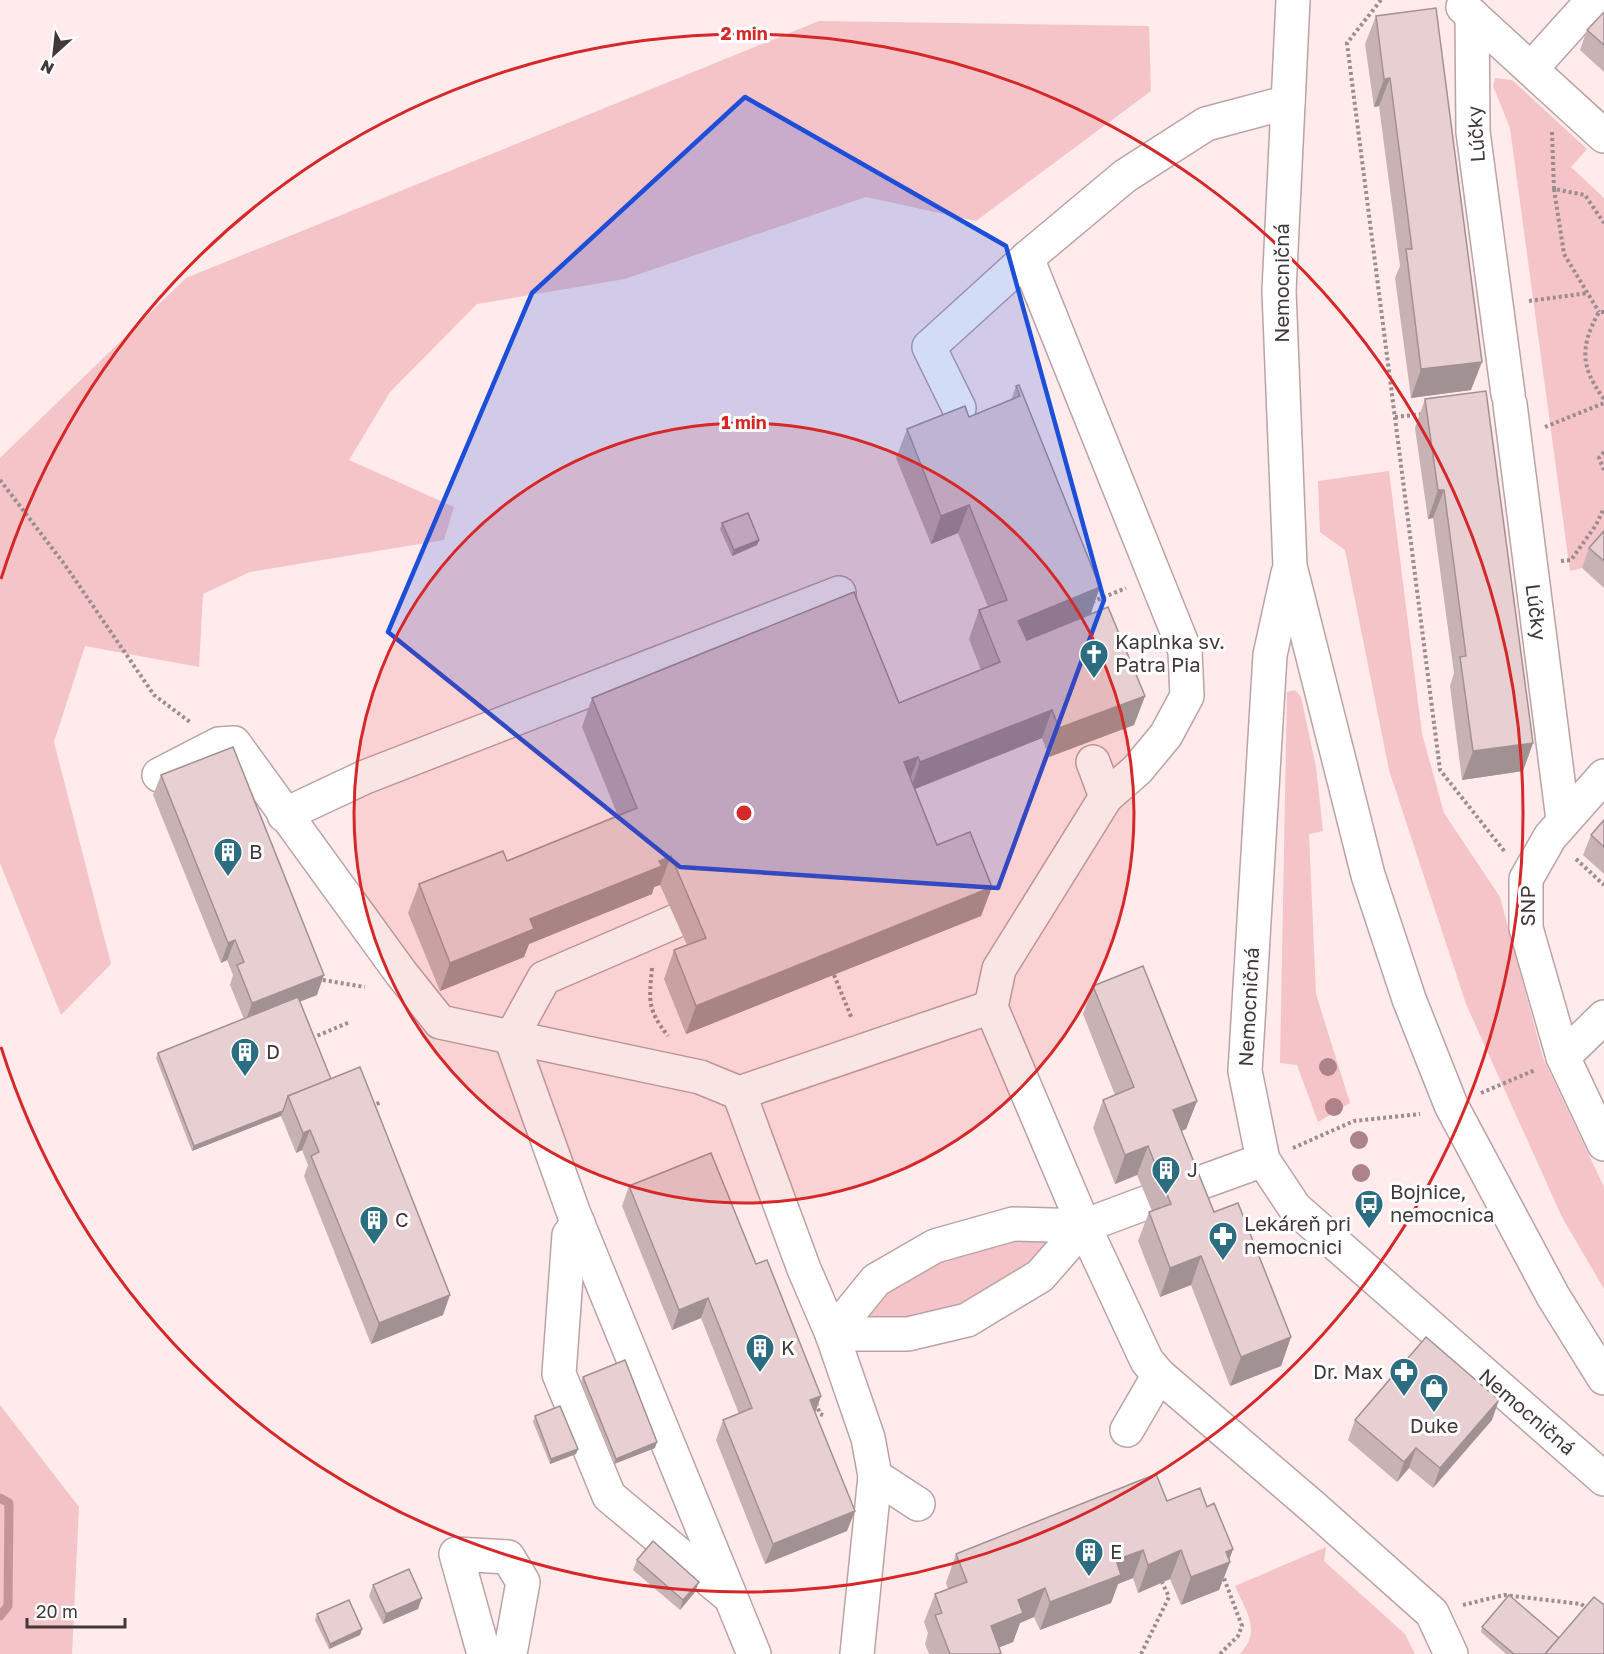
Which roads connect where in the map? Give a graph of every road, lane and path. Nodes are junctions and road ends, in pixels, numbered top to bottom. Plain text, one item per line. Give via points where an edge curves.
1 (1293, 0) edge
2 (1382, 0) edge
3 (1593, 0) edge
4 (1464, 8) edge
5 (1540, 77) junction
6 (1288, 102) junction
7 (1604, 135) edge
8 (1554, 189) junction
9 (1604, 223) edge
10 (1027, 258) junction
11 (1588, 293) junction
12 (1497, 306) junction
13 (1601, 312) edge
14 (1604, 401) edge
15 (959, 408) edge
16 (1429, 413) edge
17 (1394, 417) junction
18 (1514, 440) junction
19 (1604, 452) edge
20 (1604, 471) edge
21 (0, 480) edge
22 (1604, 508) edge
23 (1571, 560) dead end
24 (1290, 566) junction
25 (1155, 576) junction
26 (839, 593) dead end
27 (1085, 604) edge
28 (219, 744) junction
29 (1093, 762) dead end
30 (159, 775) edge
31 (1604, 776) edge
32 (1106, 797) junction
33 (284, 814) junction
34 (1557, 828) junction
35 (1526, 879) junction
36 (1604, 885) edge
37 (667, 925) joint
38 (834, 975) edge
39 (310, 978) edge
40 (364, 987) dead end
41 (841, 993) edge
42 (991, 1007) junction
43 (1604, 1017) edge
44 (351, 1022) dead end
45 (311, 1038) edge
46 (511, 1038) junction
47 (1563, 1057) junction
48 (700, 1077) junction
49 (739, 1093) junction
50 (1478, 1094) dead end
51 (382, 1102) dead end
52 (362, 1109) edge
53 (1430, 1113) dead end
54 (1324, 1135) dead end
55 (1604, 1144) edge
56 (1263, 1160) junction
57 (1183, 1190) edge
58 (1148, 1202) dead end
59 (578, 1223) junction
60 (1084, 1226) junction
61 (832, 1334) junction
62 (1159, 1376) junction
63 (1604, 1378) edge
64 (1127, 1430) dead end
65 (875, 1476) junction
66 (1604, 1479) edge
67 (918, 1504) dead end
68 (1221, 1570) edge
69 (1162, 1582) edge
70 (732, 1598) junction
71 (1432, 1613) junction
72 (1597, 1616) edge
73 (484, 1654) edge
74 (510, 1654) edge
75 (754, 1654) edge
76 (857, 1654) edge
77 (1141, 1654) edge
78 (1220, 1654) edge
79 (1451, 1654) edge

1 - 6 street, Nemocničná
2 - 17 path via 1347,43
3 - 5 street
4 - 5 street, Lúčky
4 - 12 street, Lúčky via 1473,132
5 - 7 street, Lúčky
5 - 8 path
6 - 10 street via 1206,124 1125,176
6 - 24 street, Nemocničná via 1279,291
8 - 9 path via 1585,195
8 - 11 path via 1564,254
10 - 15 street via 929,347
10 - 25 street
11 - 12 path
11 - 13 path
12 - 18 street, Lúčky
13 - 14 path via 1588,331 1585,357 1592,383
14 - 18 path
16 - 17 path
17 - 35 path via 1440,770
18 - 34 street, Lúčky
19 - 20 path via 1599,458
21 - 28 path via 65,565 154,695
22 - 23 path
24 - 56 street, Nemocničná via 1270,655 1245,1071
24 - 63 street, Nemocničná via 1368,875 1409,999 1451,1105 1553,1296
25 - 27 path
25 - 32 street via 1185,651 1187,696 1166,735 1137,770
26 - 33 street via 365,777
28 - 30 street
28 - 33 street via 234,743
29 - 32 street
31 - 34 street, SNP
32 - 42 street via 999,969
33 - 46 street via 440,1022
34 - 35 street, SNP
34 - 36 path
35 - 47 street, SNP via 1526,928
37 - 46 street via 544,978
37 - 48 path via 649,1001 656,1020
38 - 41 path
39 - 40 path
42 - 49 street
42 - 60 street
43 - 47 street
44 - 45 path
46 - 48 street
46 - 59 street
47 - 50 path
47 - 55 street, SNP
48 - 49 street
49 - 61 street
51 - 52 path
53 - 54 path via 1354,1121
56 - 57 street
56 - 66 street, Nemocničná via 1295,1208
58 - 60 street
59 - 70 street
59 - 70 street via 569,1235 559,1374 609,1496
60 - 61 street via 1040,1276 967,1320 908,1334
60 - 61 street via 1013,1224 935,1246 876,1280
60 - 62 street via 1147,1361
61 - 65 street via 868,1438
62 - 64 street
62 - 71 street
65 - 67 street
65 - 76 street
68 - 78 path via 1242,1626 1238,1636
69 - 77 path via 1169,1597
70 - 75 street
71 - 72 path via 1504,1595 1581,1604
71 - 79 street
73 - 74 street via 456,1554 508,1557 523,1582

